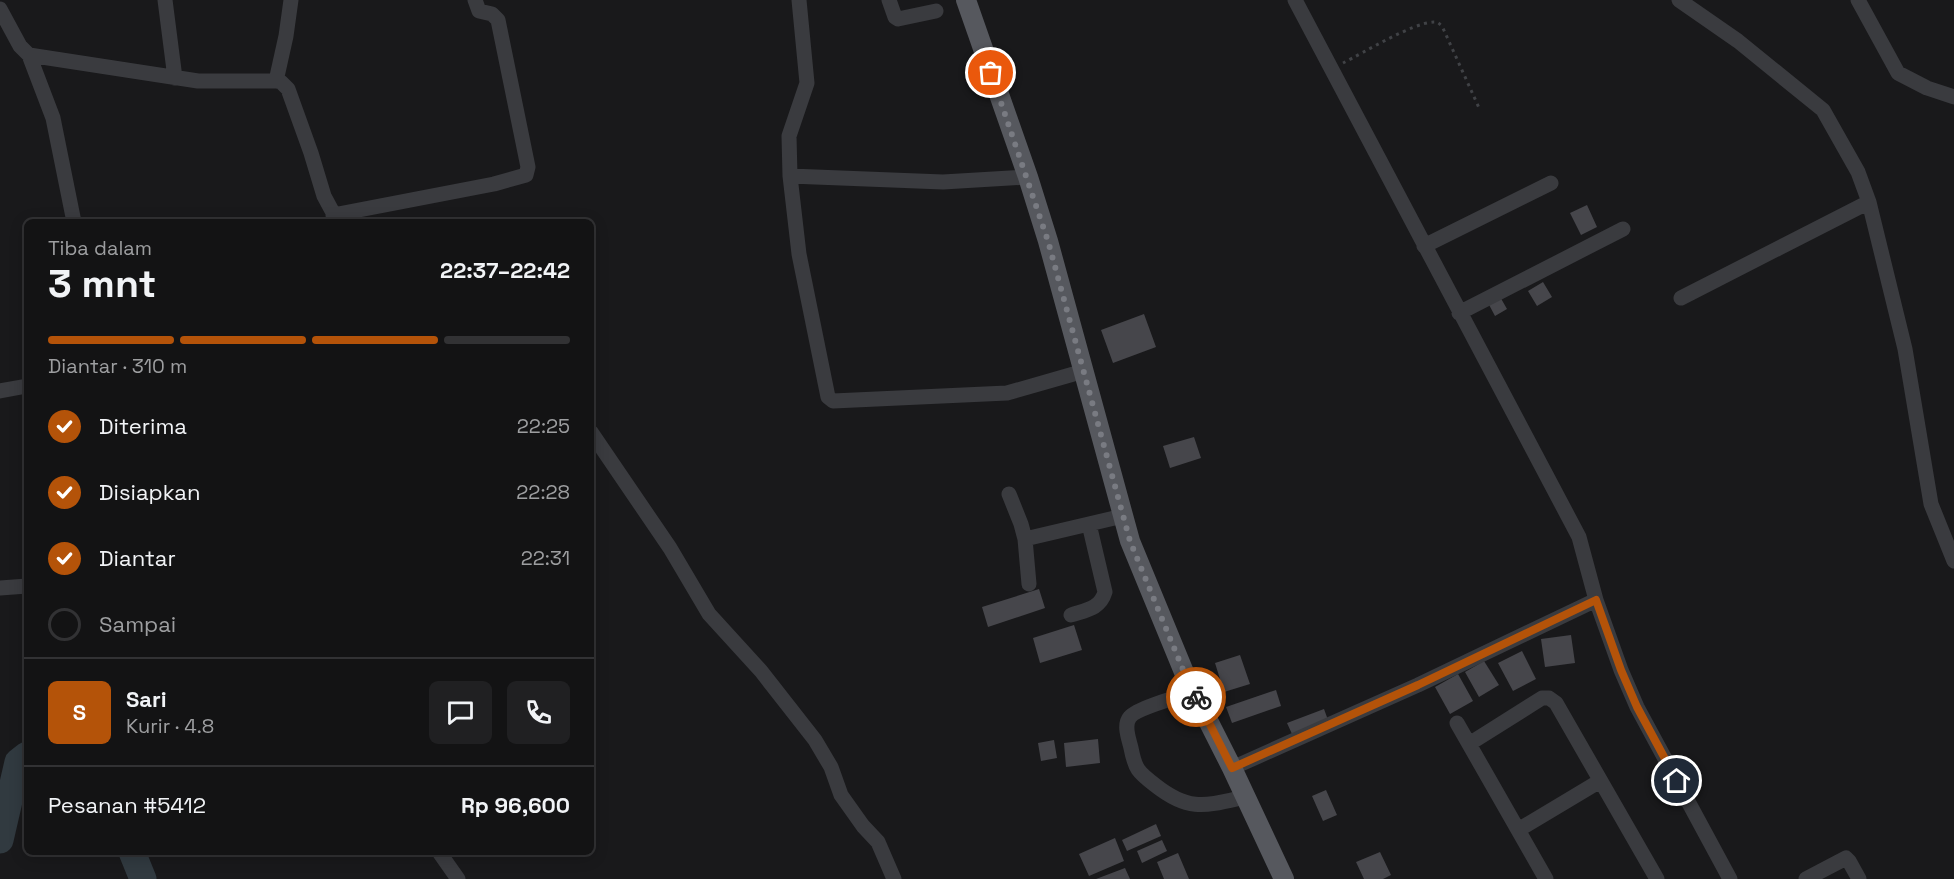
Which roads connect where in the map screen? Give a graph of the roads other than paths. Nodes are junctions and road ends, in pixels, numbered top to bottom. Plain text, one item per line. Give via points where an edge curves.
1 (165, 0) edge
2 (291, 0) edge
3 (475, 0) edge
4 (799, 0) edge
5 (889, 0) edge
6 (966, 0) edge
7 (1295, 0) edge
8 (1679, 0) edge
9 (1858, 0) edge
10 (0, 9) edge
11 (936, 11) dead end
12 (29, 55) junction
13 (175, 78) junction
14 (276, 81) junction
15 (1954, 98) edge
16 (789, 176) junction
17 (1028, 177) junction
18 (1551, 183) dead end
19 (1869, 202) junction
20 (336, 218) edge
21 (73, 219) edge
22 (1623, 229) dead end
23 (1424, 246) junction
24 (1681, 298) dead end
25 (1460, 313) junction
26 (1084, 371) junction
27 (24, 387) edge
28 (0, 391) edge
29 (594, 436) edge
30 (1009, 494) dead end
31 (1123, 516) junction
32 (1089, 524) junction
33 (1025, 539) junction
34 (1954, 561) edge
35 (1029, 584) dead end
36 (24, 586) edge
37 (0, 588) edge
38 (1596, 600) junction
39 (1071, 615) dead end
40 (1194, 692) junction
41 (1457, 723) dead end
42 (1469, 744) junction
43 (1232, 768) junction
44 (1600, 781) junction
45 (1245, 797) junction
46 (1518, 830) junction
47 (441, 855) edge
48 (458, 879) edge
49 (894, 879) edge
50 (1284, 879) edge
51 (1546, 879) edge
52 (1657, 879) edge
53 (1730, 879) edge
54 (1806, 879) edge
55 (1858, 879) edge

1 - 13 street
2 - 14 street
3 - 20 street via 479,11 495,15 498,20 528,167 526,175
4 - 16 street via 807,83 789,136
5 - 11 street via 898,19
6 - 17 main road
7 - 23 street
8 - 19 street via 1738,41 1823,110 1858,172
9 - 15 street via 1898,73
10 - 12 street
12 - 13 street
12 - 21 street via 53,118
13 - 14 street
14 - 20 street via 288,89 324,196
16 - 17 street via 943,182
16 - 26 street via 799,254 831,400 1007,393
17 - 26 main road
18 - 23 street
19 - 24 street
19 - 34 street via 1905,349 1931,504
22 - 25 street
23 - 25 street
25 - 38 street via 1579,537
26 - 31 main road
27 - 28 street
29 - 49 street via 670,548 709,614 761,671 815,740 841,795 878,842
30 - 33 street
31 - 32 street
31 - 40 main road
32 - 33 street
32 - 39 street via 1105,592 1101,603
33 - 35 street
36 - 37 street
38 - 43 street
38 - 53 street via 1637,707
40 - 43 main road
40 - 45 street via 1129,718 1128,735 1135,766 1170,798 1180,802 1209,805
41 - 42 street
42 - 44 street via 1542,698 1549,698
42 - 46 street
43 - 45 main road
44 - 46 street
44 - 52 street
45 - 50 main road
46 - 51 street
47 - 48 street
54 - 55 street via 1846,858

